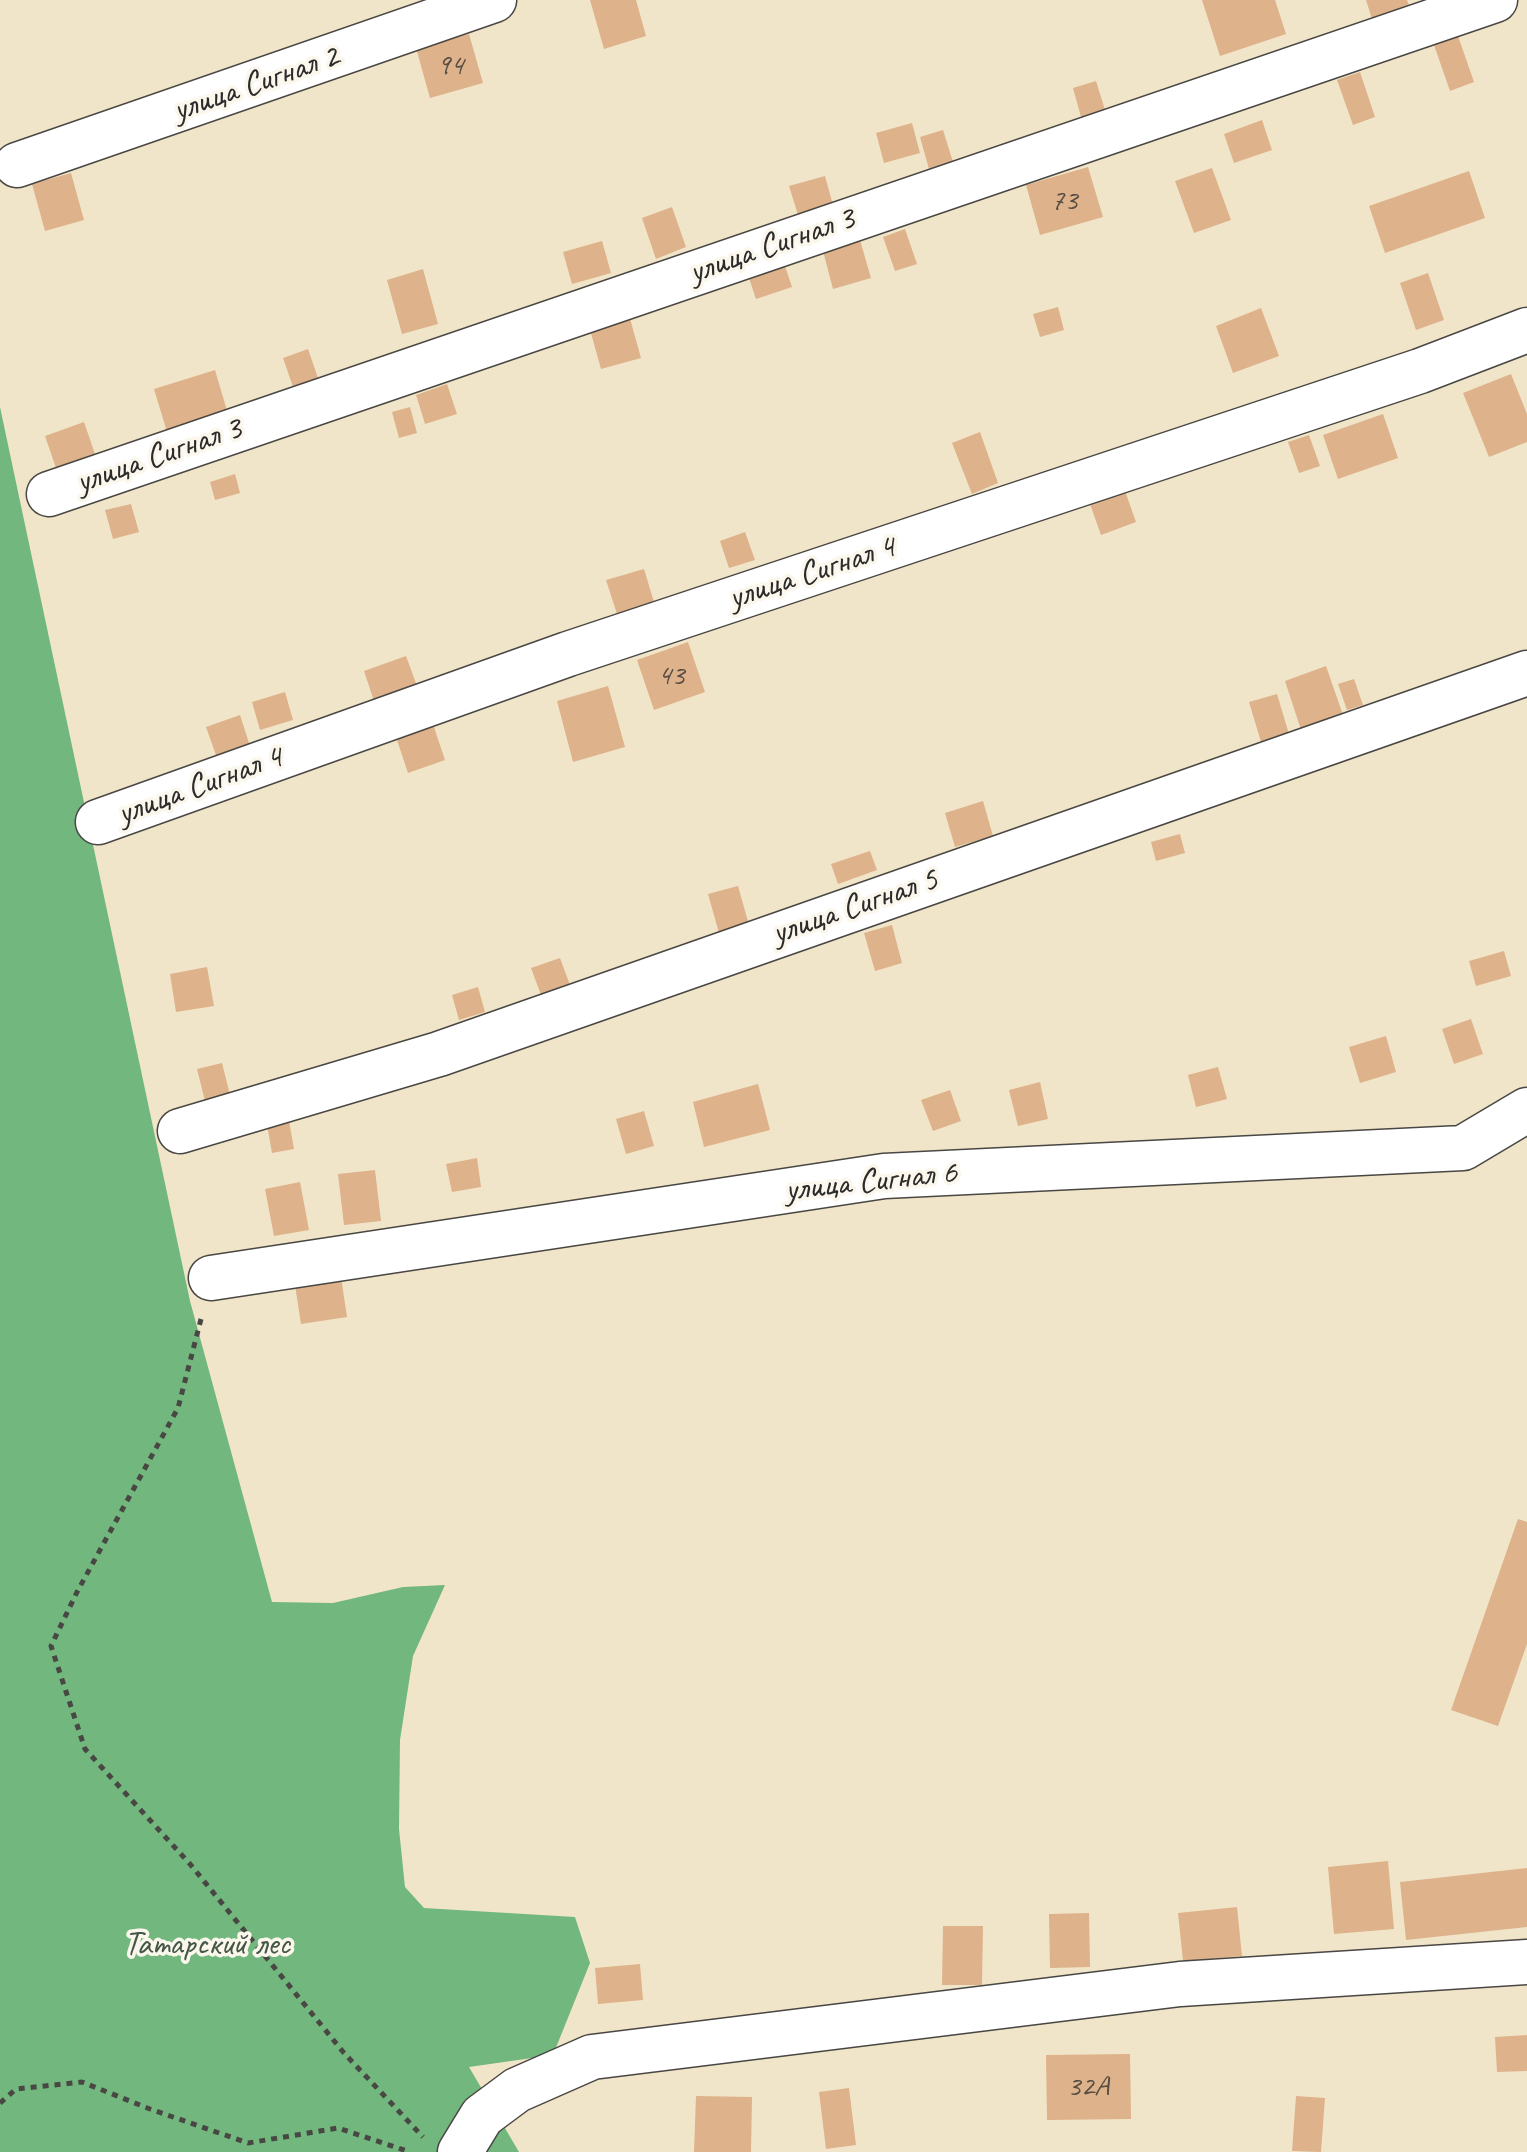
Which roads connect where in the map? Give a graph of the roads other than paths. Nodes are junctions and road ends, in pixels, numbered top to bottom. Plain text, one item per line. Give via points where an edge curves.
1 (494, 0) edge
2 (1495, 0) edge
3 (17, 165) dead end
4 (1527, 330) edge
5 (49, 494) dead end
6 (1527, 673) edge
7 (98, 822) dead end
8 (1527, 1110) edge
9 (180, 1131) dead end
10 (211, 1278) road end
11 (1527, 1962) edge
12 (444, 2146) edge

1 - 3 street, улица Сигнал 2
2 - 5 street, улица Сигнал 3
4 - 7 street, улица Сигнал 4 via 1406,376 568,654
6 - 9 street, улица Сигнал 5 via 439,1054
8 - 10 street, улица Сигнал 6 via 1463,1148 884,1176
11 - 12 street via 1180,1984 592,2057 517,2090

